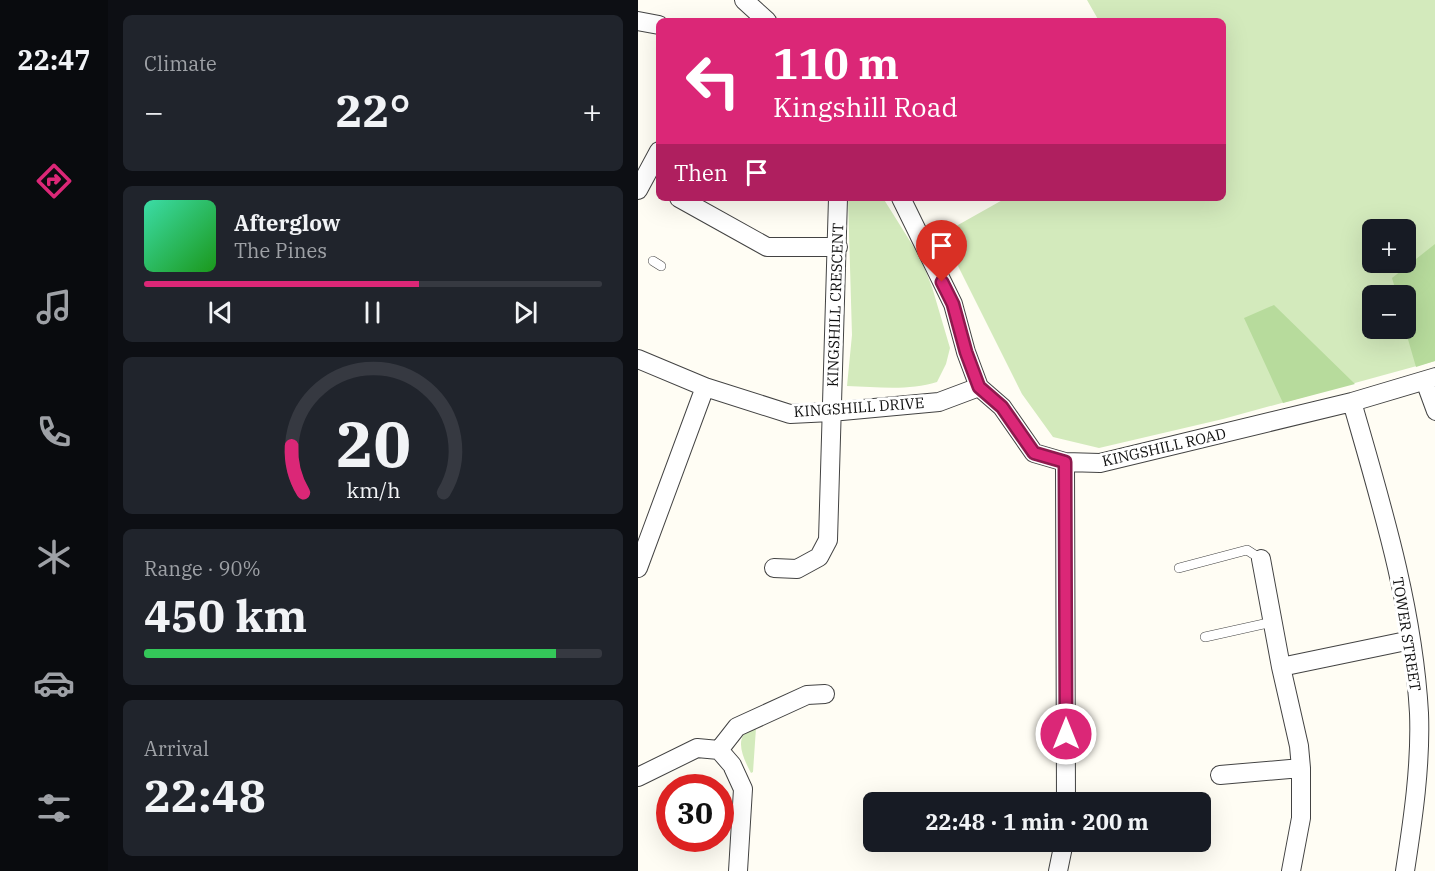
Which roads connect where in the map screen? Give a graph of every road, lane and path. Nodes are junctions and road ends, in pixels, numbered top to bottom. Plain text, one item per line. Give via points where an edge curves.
1 (744, 0) edge
2 (764, 18) edge
3 (638, 21) edge
4 (656, 24) edge
5 (656, 158) edge
6 (645, 183) edge
7 (684, 201) edge
8 (838, 201) edge
9 (902, 201) edge
10 (838, 247) junction
11 (638, 358) edge
12 (1430, 379) edge
13 (706, 387) junction
14 (979, 387) junction
15 (1352, 402) junction
16 (1436, 411) edge
17 (832, 412) junction
18 (1065, 462) junction
19 (1261, 559) joint
20 (1179, 567) dead end
21 (638, 568) edge
22 (774, 568) dead end
23 (1273, 622) junction
24 (1205, 637) dead end
25 (1411, 640) junction
26 (1281, 668) junction
27 (825, 694) dead end
28 (719, 750) junction
29 (1301, 768) junction
30 (1220, 775) dead end
31 (638, 777) edge
32 (1066, 792) edge
33 (1062, 852) edge
34 (738, 871) edge
35 (1058, 871) edge
36 (1291, 871) edge
37 (1405, 871) edge

1 - 2 street
3 - 4 street
5 - 6 street
7 - 10 street via 767,247
8 - 10 street, KINGSHILL CRESCENT
9 - 14 street, KINGSHILL ROAD via 953,304
10 - 17 street, KINGSHILL CRESCENT
11 - 13 street, KINGSHILL DRIVE
12 - 15 street, KINGSHILL ROAD
12 - 16 street
13 - 17 street, KINGSHILL DRIVE via 790,414
13 - 21 street
14 - 17 street, KINGSHILL DRIVE via 940,402
14 - 18 street, KINGSHILL ROAD via 1002,407 1034,453
15 - 18 street, KINGSHILL ROAD via 1100,463
15 - 25 street, TOWER STREET via 1387,524
17 - 22 street, KINGSHILL CRESCENT via 828,540 820,557 797,569
18 - 32 street
19 - 20 lane via 1247,550
19 - 23 street
23 - 24 lane
23 - 26 street
25 - 26 street
25 - 37 street, TOWER STREET via 1419,714 1415,808
26 - 29 street
27 - 28 street via 807,695 737,727
28 - 31 street via 697,748
28 - 34 street via 732,765 743,789
29 - 30 street
29 - 36 street via 1301,819
33 - 35 street

